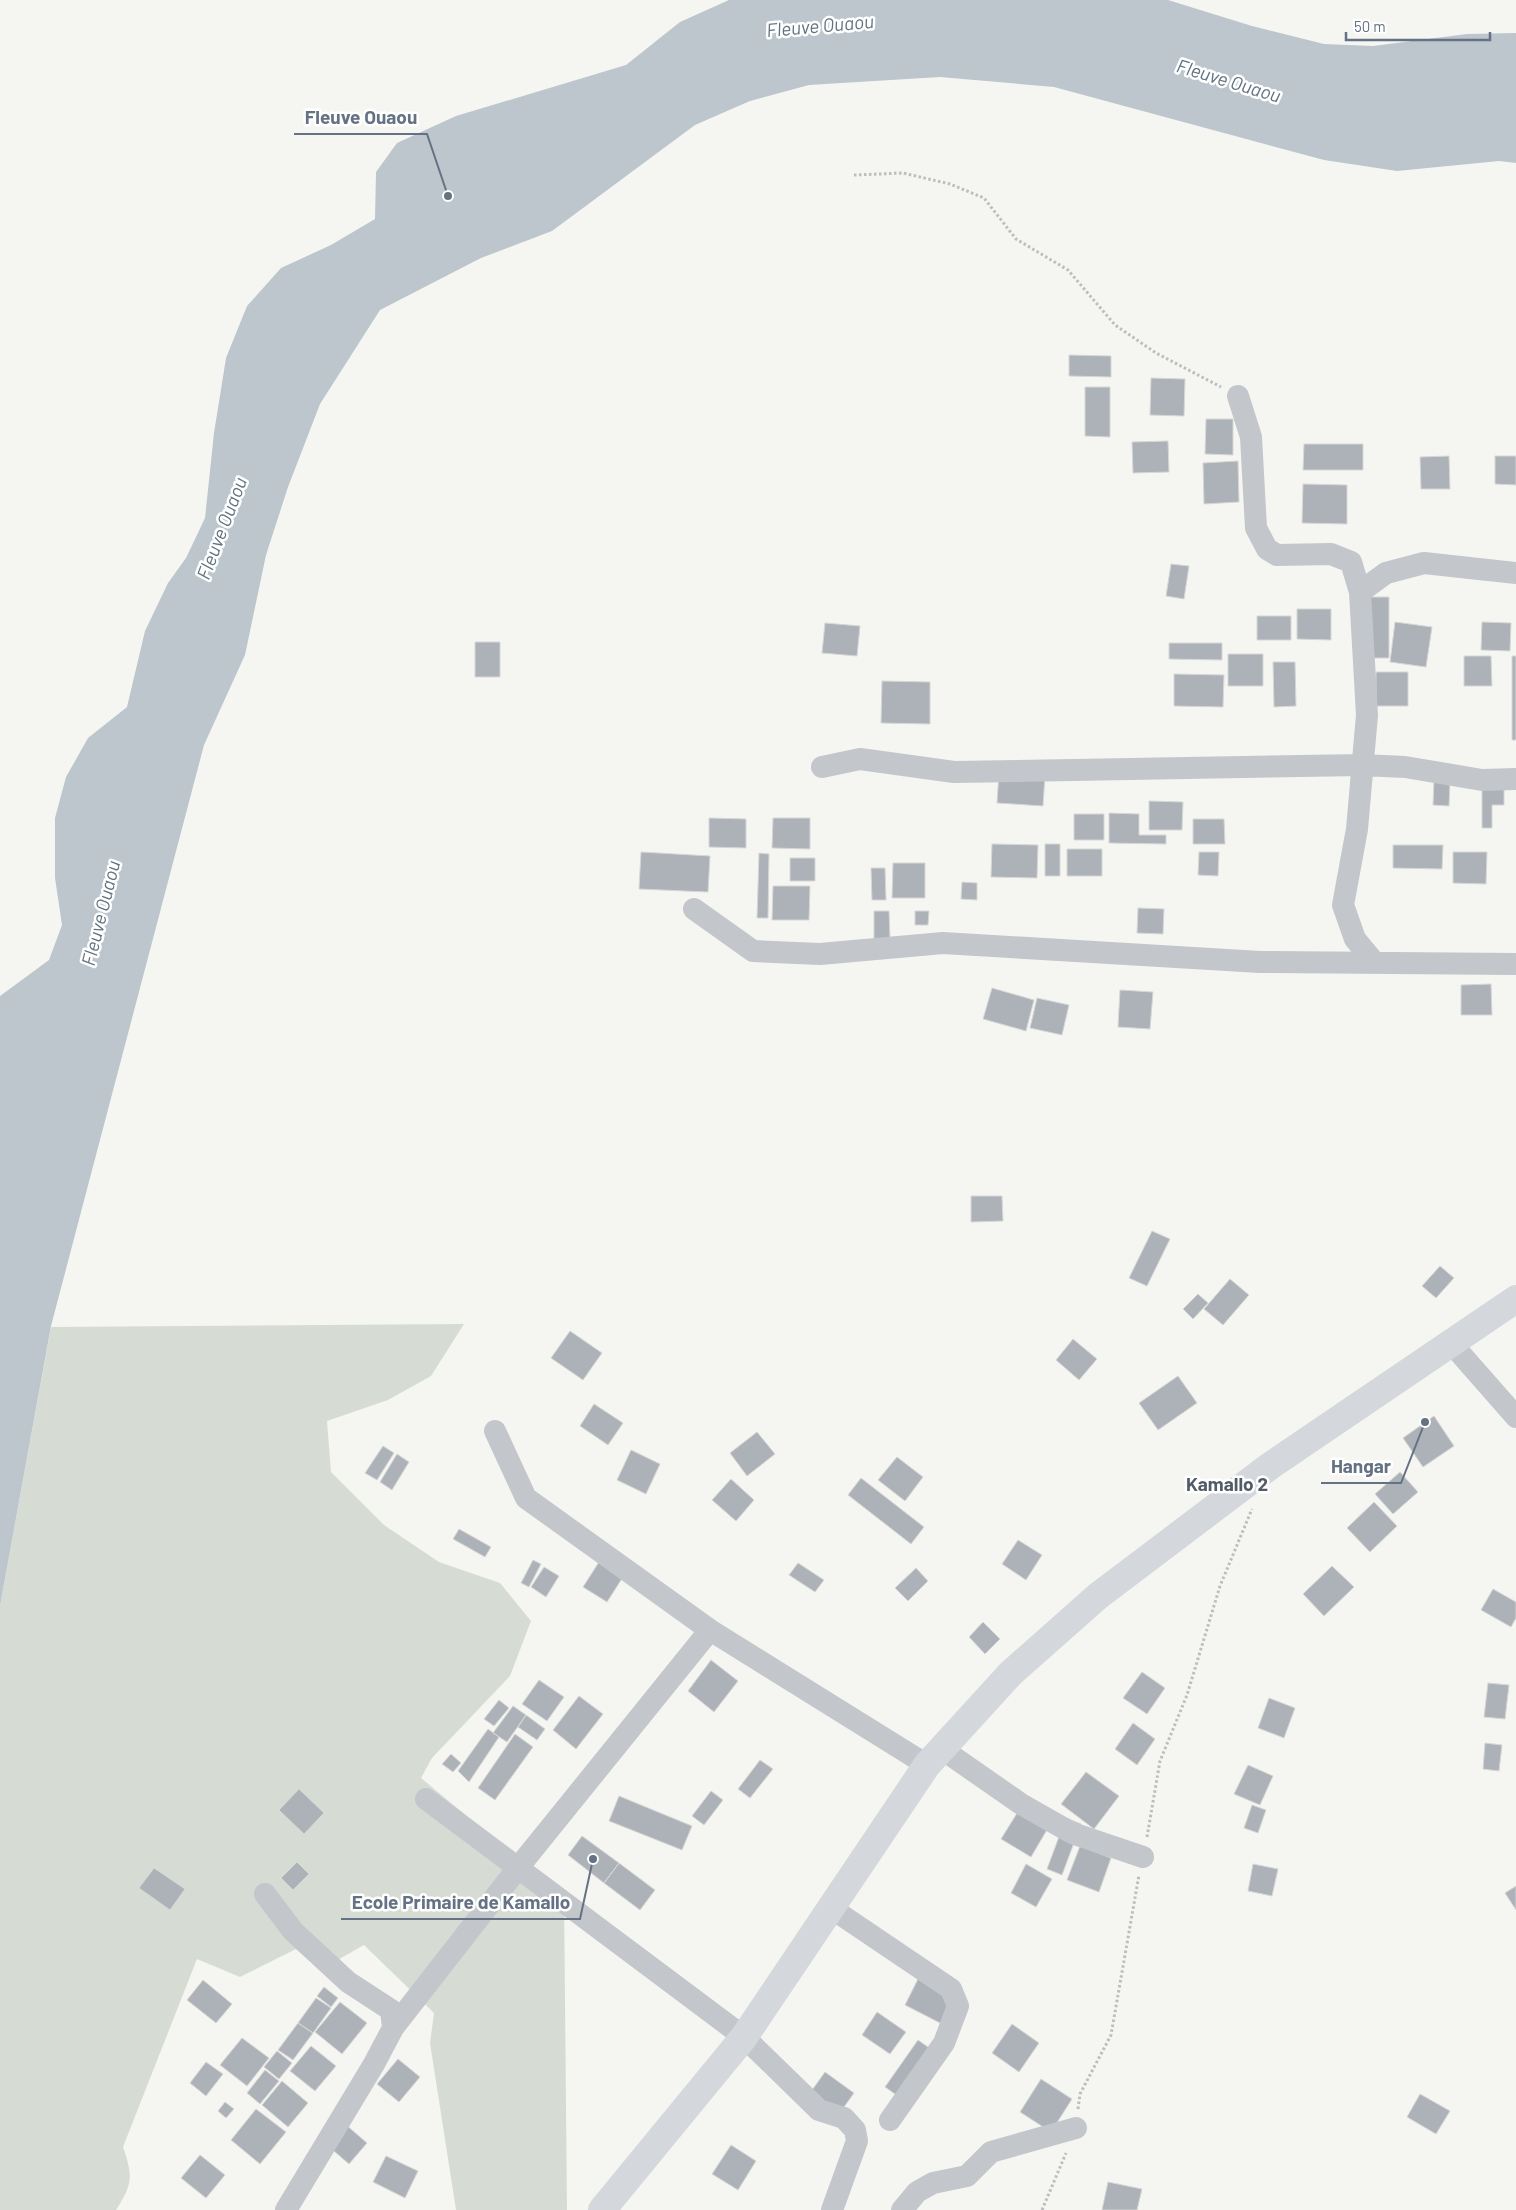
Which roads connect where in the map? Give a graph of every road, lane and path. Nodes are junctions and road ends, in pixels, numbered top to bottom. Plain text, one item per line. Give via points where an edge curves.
1 (854, 176) dead end
2 (1238, 396) joint
3 (1516, 573) edge
4 (1360, 592) junction
5 (1362, 765) junction
6 (822, 767) dead end
7 (1516, 779) edge
8 (694, 909) dead end
9 (1375, 963) junction
10 (1516, 964) edge
11 (1516, 1299) edge
12 (1451, 1343) junction
13 (1516, 1417) edge
14 (495, 1431) dead end
15 (710, 1630) junction
16 (934, 1757) junction
17 (426, 1799) dead end
18 (1143, 1857) dead end
19 (517, 1869) junction
20 (265, 1894) dead end
21 (831, 1908) junction
22 (393, 2028) junction
23 (744, 2037) junction
24 (890, 2120) dead end
25 (1076, 2128) dead end
26 (286, 2210) edge
27 (602, 2210) edge
28 (832, 2210) edge
29 (902, 2210) edge

1 - 2 path via 902,173 950,184 984,198 1016,239 1068,270 1115,325 1156,353
2 - 4 street via 1251,437 1256,528 1267,549 1277,554 1331,554 1351,562
3 - 4 street via 1424,563 1386,573
4 - 5 street via 1367,714
5 - 6 street via 954,772 860,759
5 - 7 street via 1405,767 1482,780
5 - 9 street via 1357,830 1343,905 1355,939
8 - 9 street via 754,951 820,954 943,942 1260,962
9 - 10 street
11 - 12 highway
12 - 13 street
12 - 16 highway via 1270,1466 1098,1596 1011,1672
14 - 15 street via 526,1498
15 - 16 street
15 - 19 street
16 - 18 street via 1072,1833
16 - 21 highway
17 - 19 street
19 - 22 street
19 - 23 street
20 - 22 street via 293,1931 348,1982 391,2010
21 - 23 highway
21 - 24 street via 951,1989 958,2006 944,2043
22 - 26 street
23 - 27 highway
23 - 28 street via 819,2110 844,2118 855,2130 857,2141
25 - 29 street via 991,2152 967,2176 933,2183 918,2192

